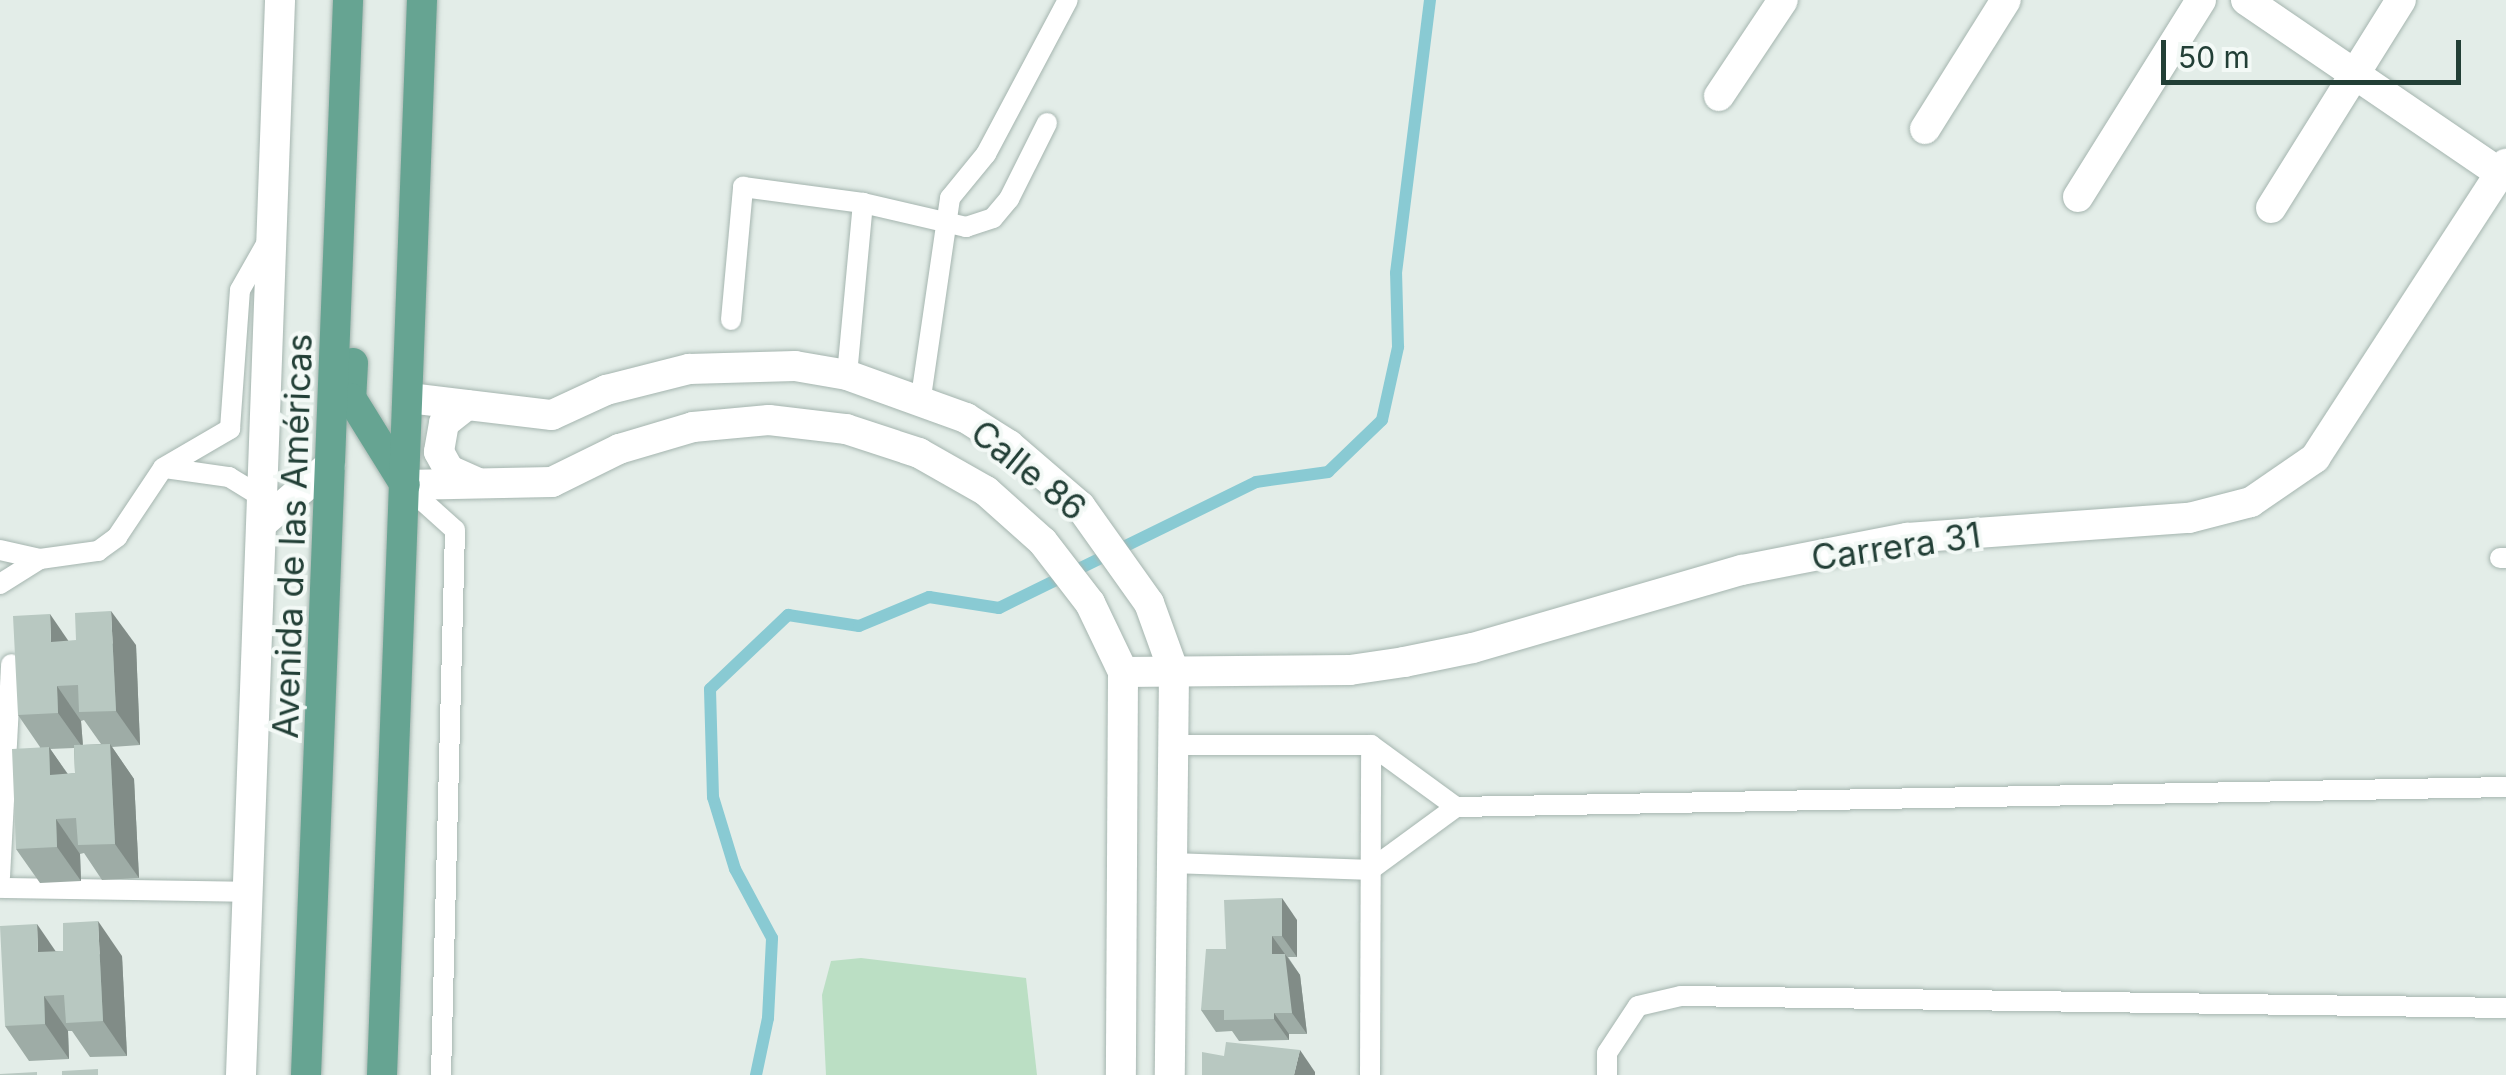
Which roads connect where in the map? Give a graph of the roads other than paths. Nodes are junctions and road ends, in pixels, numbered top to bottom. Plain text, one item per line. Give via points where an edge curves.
1 (280, 0) edge
2 (348, 0) edge
3 (422, 0) edge
4 (1068, 0) edge
5 (1784, 0) edge
6 (2006, 0) edge
7 (2202, 0) edge
8 (2246, 0) edge
9 (2402, 0) edge
10 (2354, 75) junction
11 (1719, 96) dead end
12 (1048, 123) dead end
13 (1926, 129) dead end
14 (2503, 169) edge
15 (2078, 197) dead end
16 (863, 203) junction
17 (2271, 208) dead end
18 (945, 222) junction
19 (272, 234) junction
20 (339, 283) junction
21 (731, 320) dead end
22 (847, 374) junction
23 (921, 397) junction
24 (409, 398) junction
25 (468, 405) junction
26 (371, 430) junction
27 (330, 465) junction
28 (162, 468) junction
29 (476, 482) junction
30 (405, 485) junction
31 (264, 510) junction
32 (0, 550) edge
33 (40, 559) junction
34 (0, 584) edge
35 (12, 664) edge
36 (1124, 672) junction
37 (1174, 672) junction
38 (1123, 745) junction
39 (1175, 745) junction
40 (1371, 745) junction
41 (2506, 787) edge
42 (1456, 807) junction
43 (1124, 861) junction
44 (1174, 863) junction
45 (1370, 870) junction
46 (0, 878) edge
47 (0, 888) edge
48 (249, 892) junction
49 (2506, 1008) edge
50 (241, 1075) edge
51 (306, 1075) edge
52 (382, 1075) edge
53 (441, 1075) edge
54 (1121, 1075) edge
55 (1170, 1075) edge
56 (1370, 1075) edge
57 (1607, 1075) edge

1 - 19 street
2 - 20 main road, Avenida de las Américas
3 - 24 main road
4 - 18 lane via 986,154 950,198
5 - 11 street
6 - 13 street
7 - 15 street
8 - 10 street
9 - 10 street
10 - 14 street
10 - 17 street
12 - 18 lane via 993,218 966,226
14 - 37 street, Carrera 31 via 2316,458 2251,502 2188,518 1907,538 1742,570 1404,662 1350,670
16 - 18 lane
16 - 21 lane via 743,187
16 - 22 lane
18 - 23 lane
19 - 28 lane via 240,290 230,430
19 - 31 street
20 - 26 main road via 356,308 351,398
20 - 27 main road, Avenida de las Américas
22 - 23 street, Calle 86
22 - 25 street, Calle 86 via 746,364 689,369 606,390 552,415
23 - 37 street, Calle 86 via 1009,445 1080,506 1149,603
24 - 25 street, Calle 86
24 - 26 main road
24 - 30 main road
25 - 29 street via 444,423 439,452 449,470
26 - 27 main road
26 - 30 main road
27 - 31 street
27 - 51 main road, Avenida de las Américas
28 - 31 lane via 229,477
28 - 33 lane via 116,537 98,551
29 - 30 street, Calle 86
29 - 36 street, Calle 86 via 552,482 619,450 693,427 769,420 846,429 919,453 986,491 1044,542 1090,603
30 - 52 main road
30 - 53 lane via 454,530
31 - 48 street
32 - 33 lane
33 - 34 lane
35 - 46 lane
36 - 37 street, Carrera 31
36 - 38 street, Calle 86
37 - 39 street, Calle 86
38 - 39 street
38 - 43 street, Calle 86
39 - 40 lane
39 - 44 street, Calle 86
40 - 42 lane
40 - 45 lane
41 - 42 lane
42 - 45 lane
43 - 44 street
43 - 54 street, Calle 86
44 - 45 lane
44 - 55 street, Calle 86
45 - 56 lane
47 - 48 lane
48 - 50 street
49 - 57 lane via 1682,996 1638,1006 1607,1053

